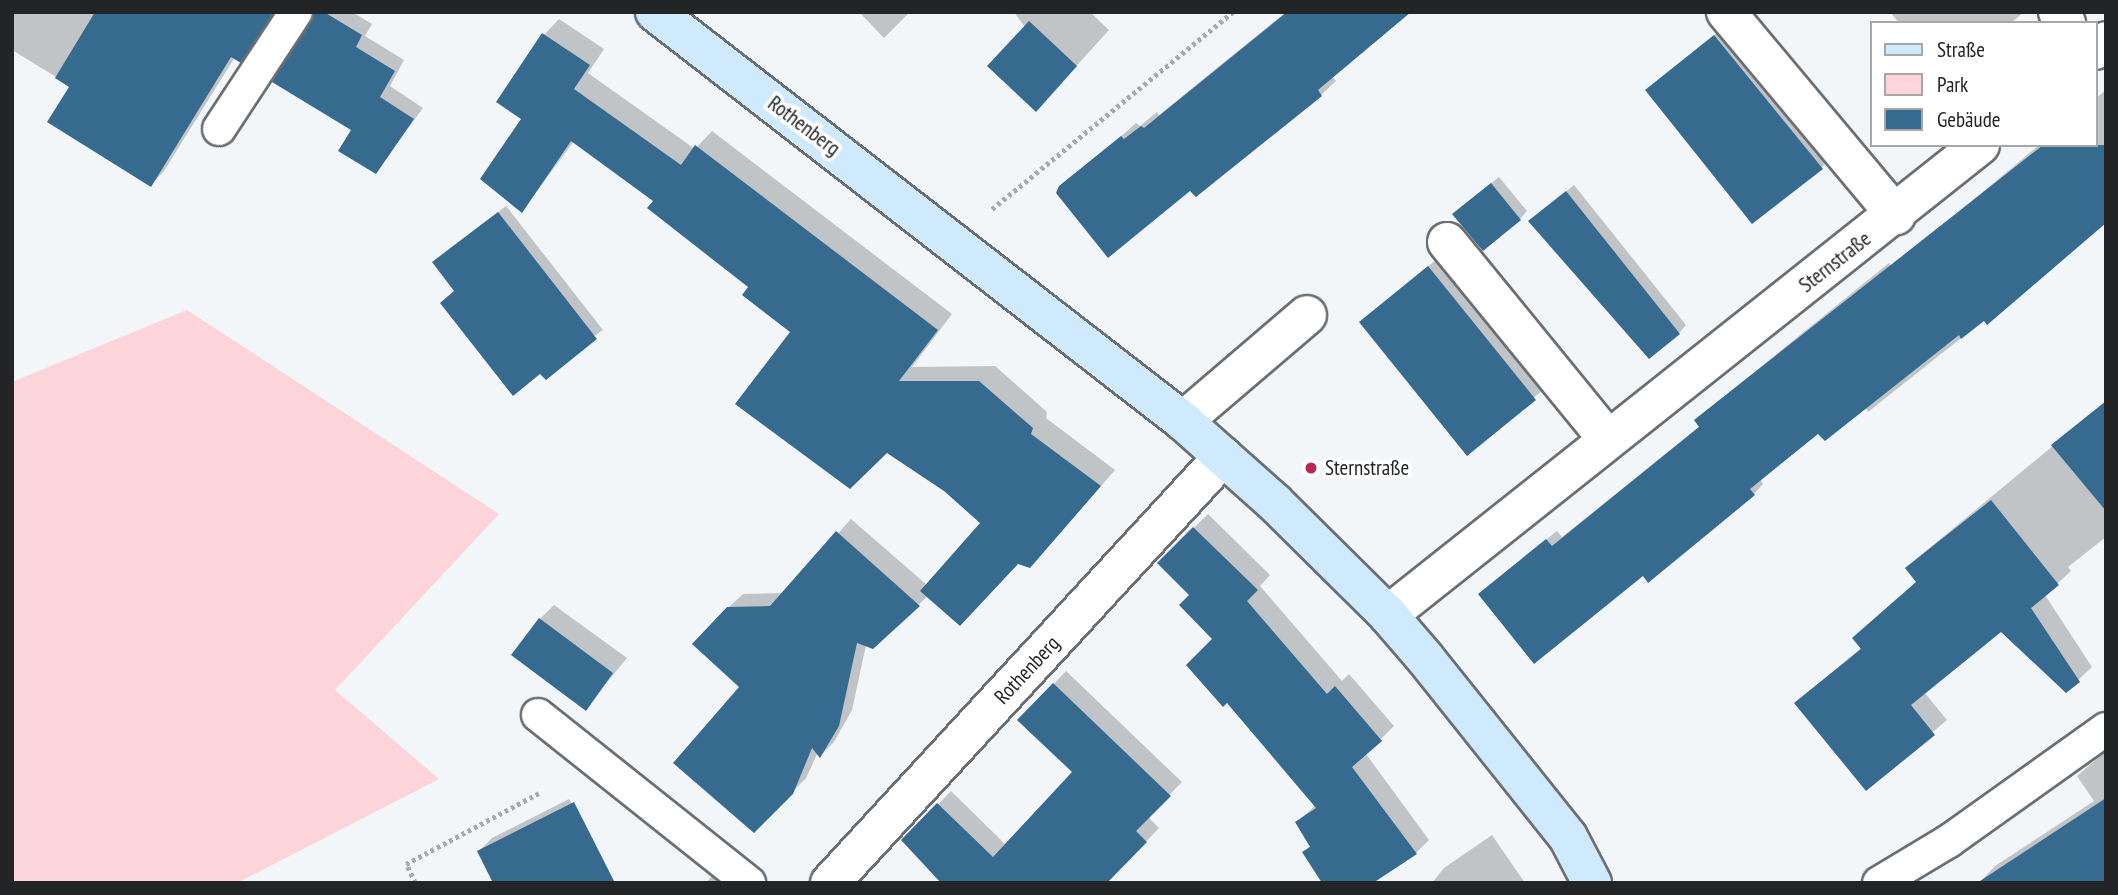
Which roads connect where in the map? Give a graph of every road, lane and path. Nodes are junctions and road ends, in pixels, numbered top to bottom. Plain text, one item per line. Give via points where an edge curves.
1 (296, 12) edge
2 (654, 12) edge
3 (1233, 12) edge
4 (1726, 12) edge
5 (219, 129) dead end
6 (1978, 147) edge
7 (1896, 215) junction
8 (953, 240) junction
9 (1447, 242) dead end
10 (1307, 316) dead end
11 (1183, 421) junction
12 (1607, 438) junction
13 (1223, 457) junction
14 (1388, 615) junction
15 (538, 715) dead end
16 (2106, 729) edge
17 (540, 793) dead end
18 (415, 883) edge
19 (749, 883) edge
20 (830, 883) edge
21 (1592, 883) edge
22 (1880, 883) edge

1 - 5 lane
2 - 8 street, Rothenberg
3 - 8 path
4 - 7 street
6 - 7 street, Sternstraße
7 - 12 street, Sternstraße
8 - 11 street, Rothenberg
9 - 12 street
10 - 11 street
11 - 13 street, Rothenberg
12 - 14 street, Sternstraße
13 - 14 street, Rothenberg
13 - 20 street, Rothenberg
14 - 21 street, Rothenberg via 1568,837
15 - 19 lane
16 - 22 lane via 1949,841
17 - 18 path via 406,864

